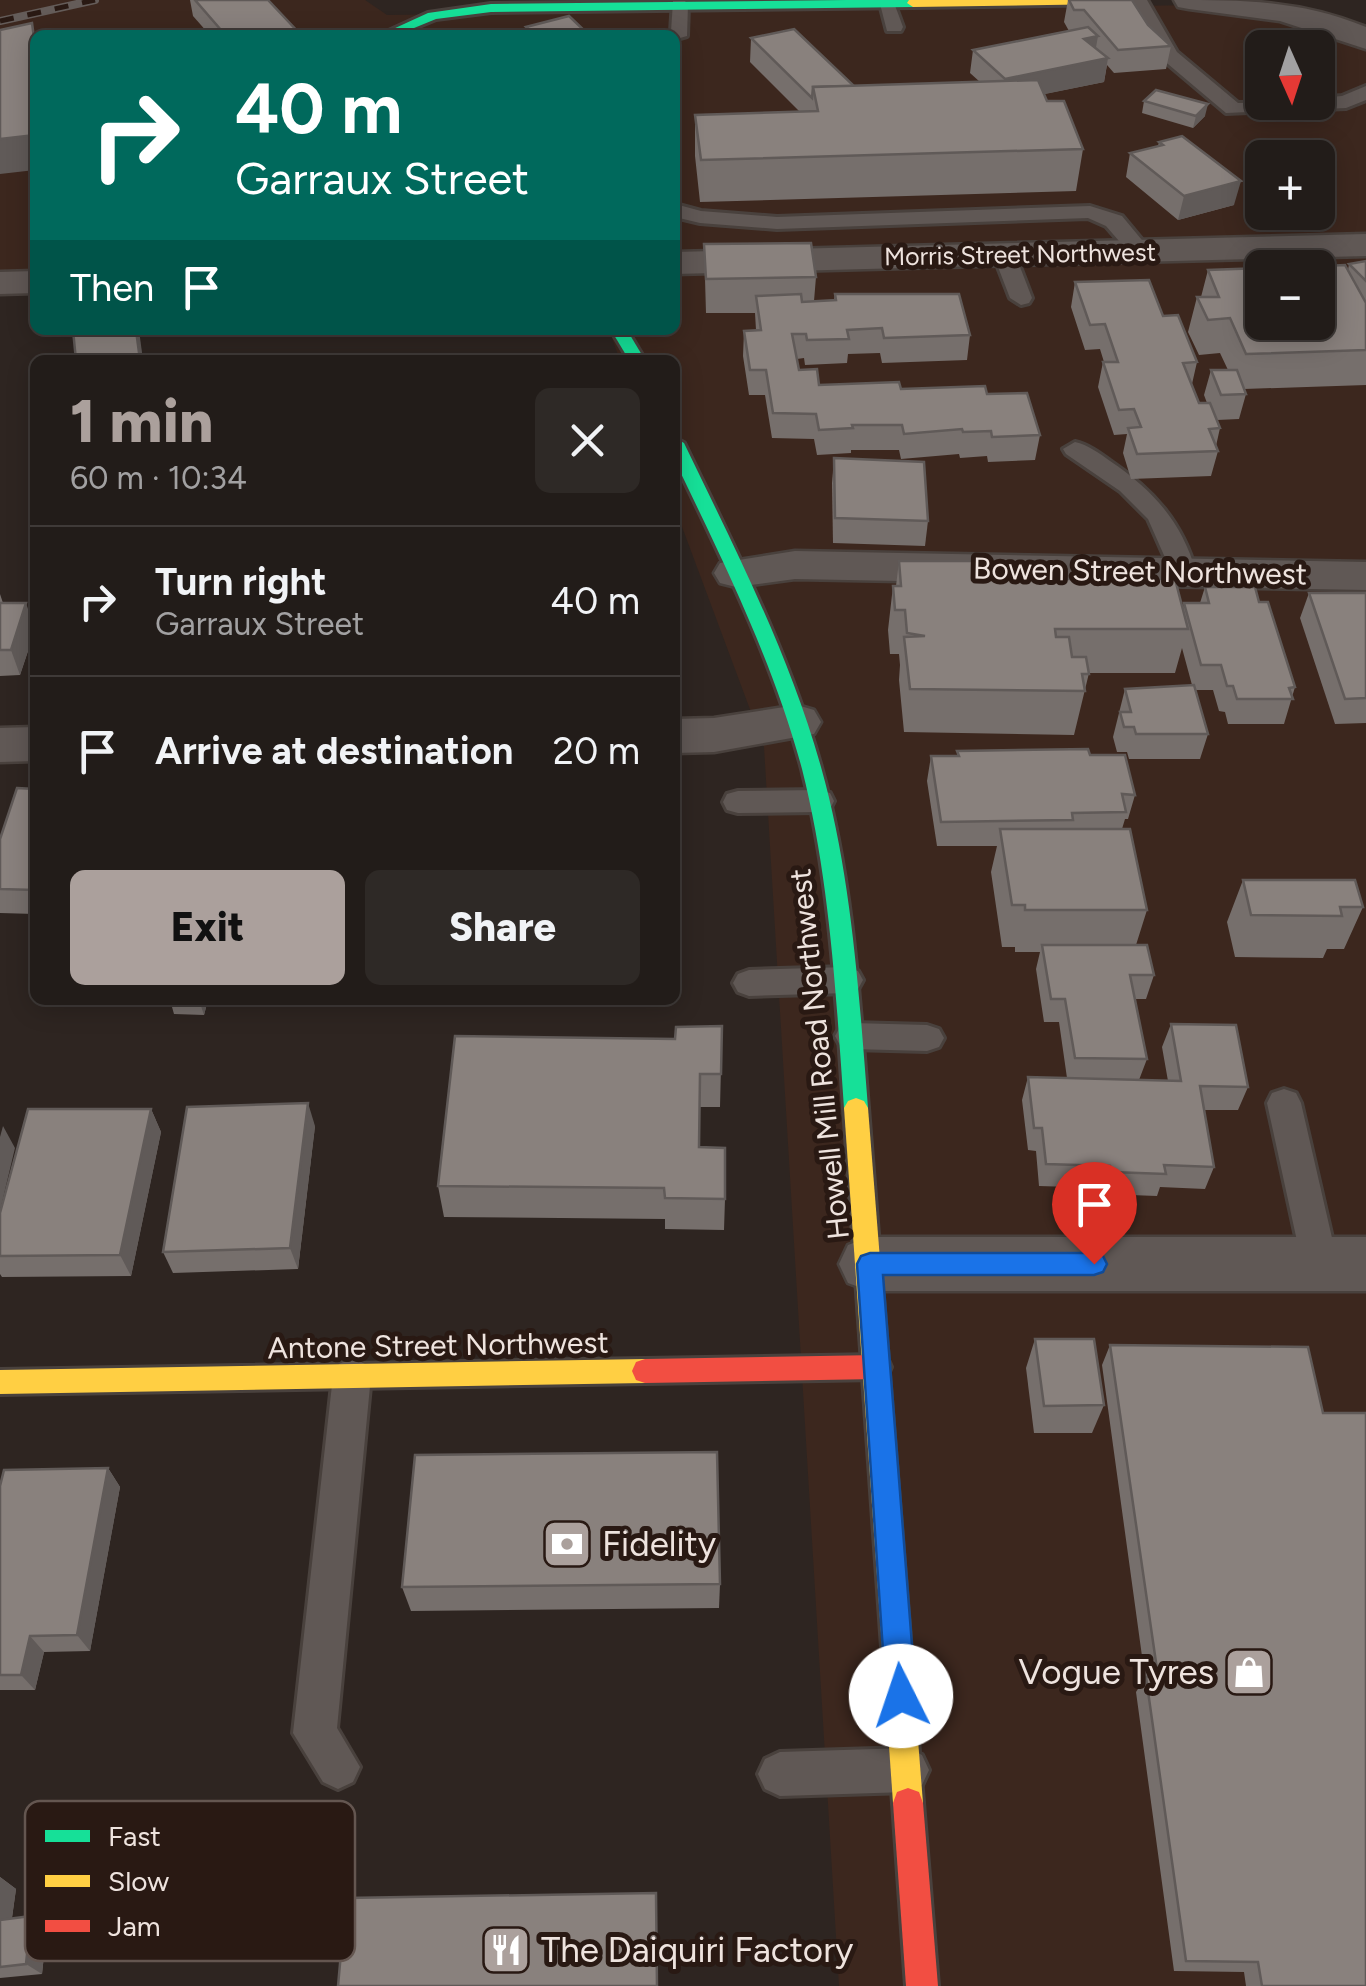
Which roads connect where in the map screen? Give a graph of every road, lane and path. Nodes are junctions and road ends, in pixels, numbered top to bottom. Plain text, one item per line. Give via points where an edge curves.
1 (1112, 0) edge
2 (1138, 0) edge
3 (1189, 0) edge
4 (886, 4) junction
5 (679, 6) junction
6 (894, 27) dead end
7 (385, 30) edge
8 (680, 30) edge
9 (1366, 39) edge
10 (1366, 92) edge
11 (680, 211) edge
12 (1366, 245) edge
13 (1140, 250) junction
14 (1004, 254) junction
15 (680, 262) edge
16 (30, 282) edge
17 (0, 283) edge
18 (1021, 298) dead end
19 (1075, 449) dead end
20 (680, 454) edge
21 (1184, 572) junction
22 (736, 573) junction
23 (1366, 576) edge
24 (797, 722) junction
25 (680, 736) edge
26 (30, 744) edge
27 (0, 745) edge
28 (819, 801) junction
29 (738, 802) dead end
30 (847, 980) junction
31 (749, 983) dead end
32 (852, 1036) junction
33 (927, 1038) dead end
34 (1284, 1104) dead end
35 (870, 1264) junction
36 (1343, 1264) edge
37 (878, 1367) junction
38 (352, 1376) junction
39 (0, 1382) edge
40 (338, 1767) dead end
41 (906, 1770) junction
42 (780, 1774) dead end
43 (922, 1986) edge

1 - 4 street
2 - 10 lane via 1169,56 1233,110 1346,102
3 - 9 street via 1299,15
4 - 5 street
4 - 6 lane
5 - 7 street via 462,10
5 - 8 lane
11 - 13 lane via 777,223 1090,212 1114,220
12 - 13 street, Morris Street Northwest
13 - 14 street, Morris Street Northwest
14 - 15 street, Morris Street Northwest
14 - 18 lane
16 - 17 street
19 - 21 lane via 1161,517
20 - 22 street, Howell Mill Road Northwest
21 - 22 street, Bowen Street Northwest via 794,564
21 - 23 street, Bowen Street Northwest
22 - 24 street, Howell Mill Road Northwest
24 - 25 street
24 - 28 street, Howell Mill Road Northwest
26 - 27 street
28 - 29 lane
28 - 30 street, Howell Mill Road Northwest
30 - 31 lane
30 - 32 street, Howell Mill Road Northwest
32 - 33 lane
32 - 35 street, Howell Mill Road Northwest
34 - 36 lane
35 - 36 street
35 - 37 street, Howell Mill Road Northwest
37 - 38 street, Antone Street Northwest
37 - 41 street, Howell Mill Road Northwest
38 - 39 street, Antone Street Northwest
38 - 40 lane via 314,1733
41 - 42 lane
41 - 43 street, Howell Mill Road Northwest

